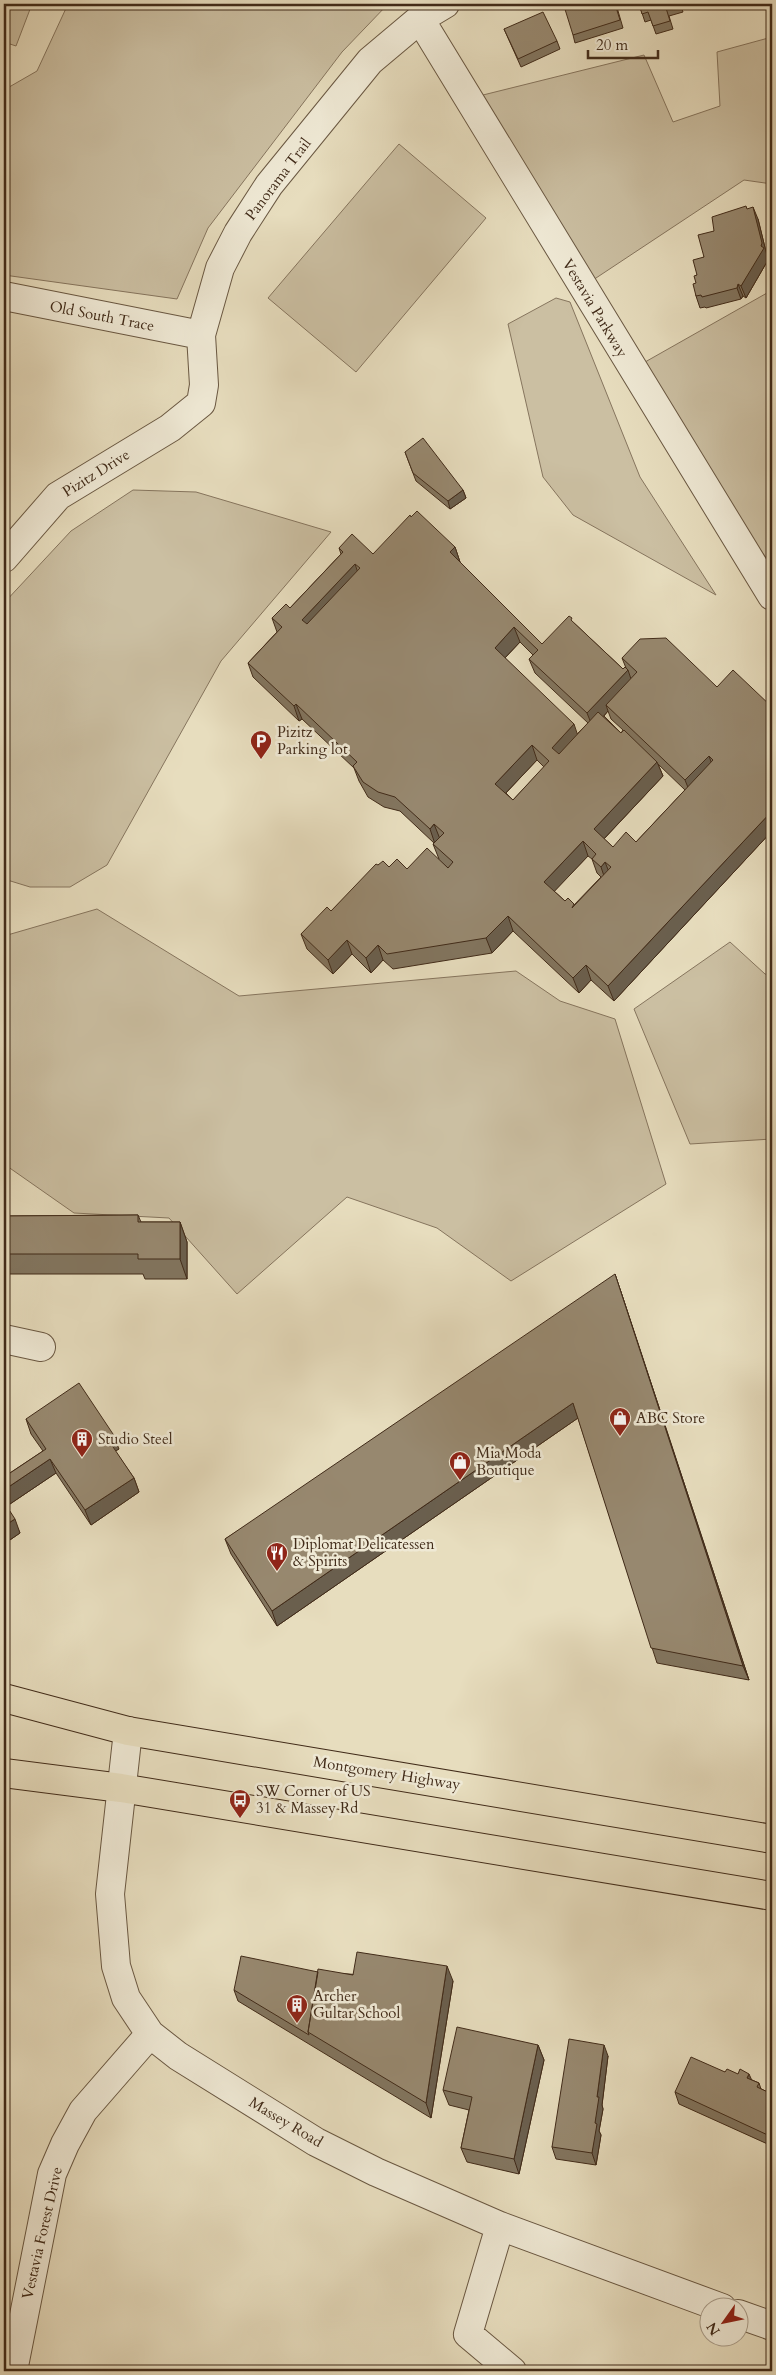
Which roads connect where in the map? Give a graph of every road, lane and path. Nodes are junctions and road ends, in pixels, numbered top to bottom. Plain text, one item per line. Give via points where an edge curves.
1 (445, 4) edge
2 (420, 19) junction
3 (4, 296) edge
4 (201, 335) junction
5 (201, 403) joint
6 (4, 558) edge
7 (772, 596) edge
8 (4, 1339) edge
9 (41, 1347) dead end
10 (4, 1698) edge
11 (128, 1730) junction
12 (4, 1773) edge
13 (121, 1788) junction
14 (772, 1839) edge
15 (772, 1896) edge
16 (150, 2034) junction
17 (500, 2226) junction
18 (698, 2299) edge
19 (748, 2318) edge
20 (772, 2326) edge
21 (13, 2371) edge
22 (512, 2371) edge

1 - 2 street, Panorama Trail
2 - 4 street, Panorama Trail via 370,61 269,186 238,233 220,268
2 - 7 street, Vestavia Parkway
3 - 4 street, Old South Trace
4 - 5 street, Panorama Trail via 204,385
5 - 6 street, Pizitz Drive via 170,428 58,496
8 - 9 street
10 - 11 main road, Montgomery Highway
11 - 13 street, Massey Road
11 - 14 main road, Montgomery Highway
12 - 13 main road
13 - 15 main road
13 - 16 street, Massey Road via 110,1894 116,1966 126,1998
16 - 17 street, Massey Road via 178,2056 316,2142
16 - 21 street, Vestavia Forest Drive via 83,2112 52,2174
17 - 18 street, Massey Road
17 - 22 street via 468,2334
19 - 20 street

